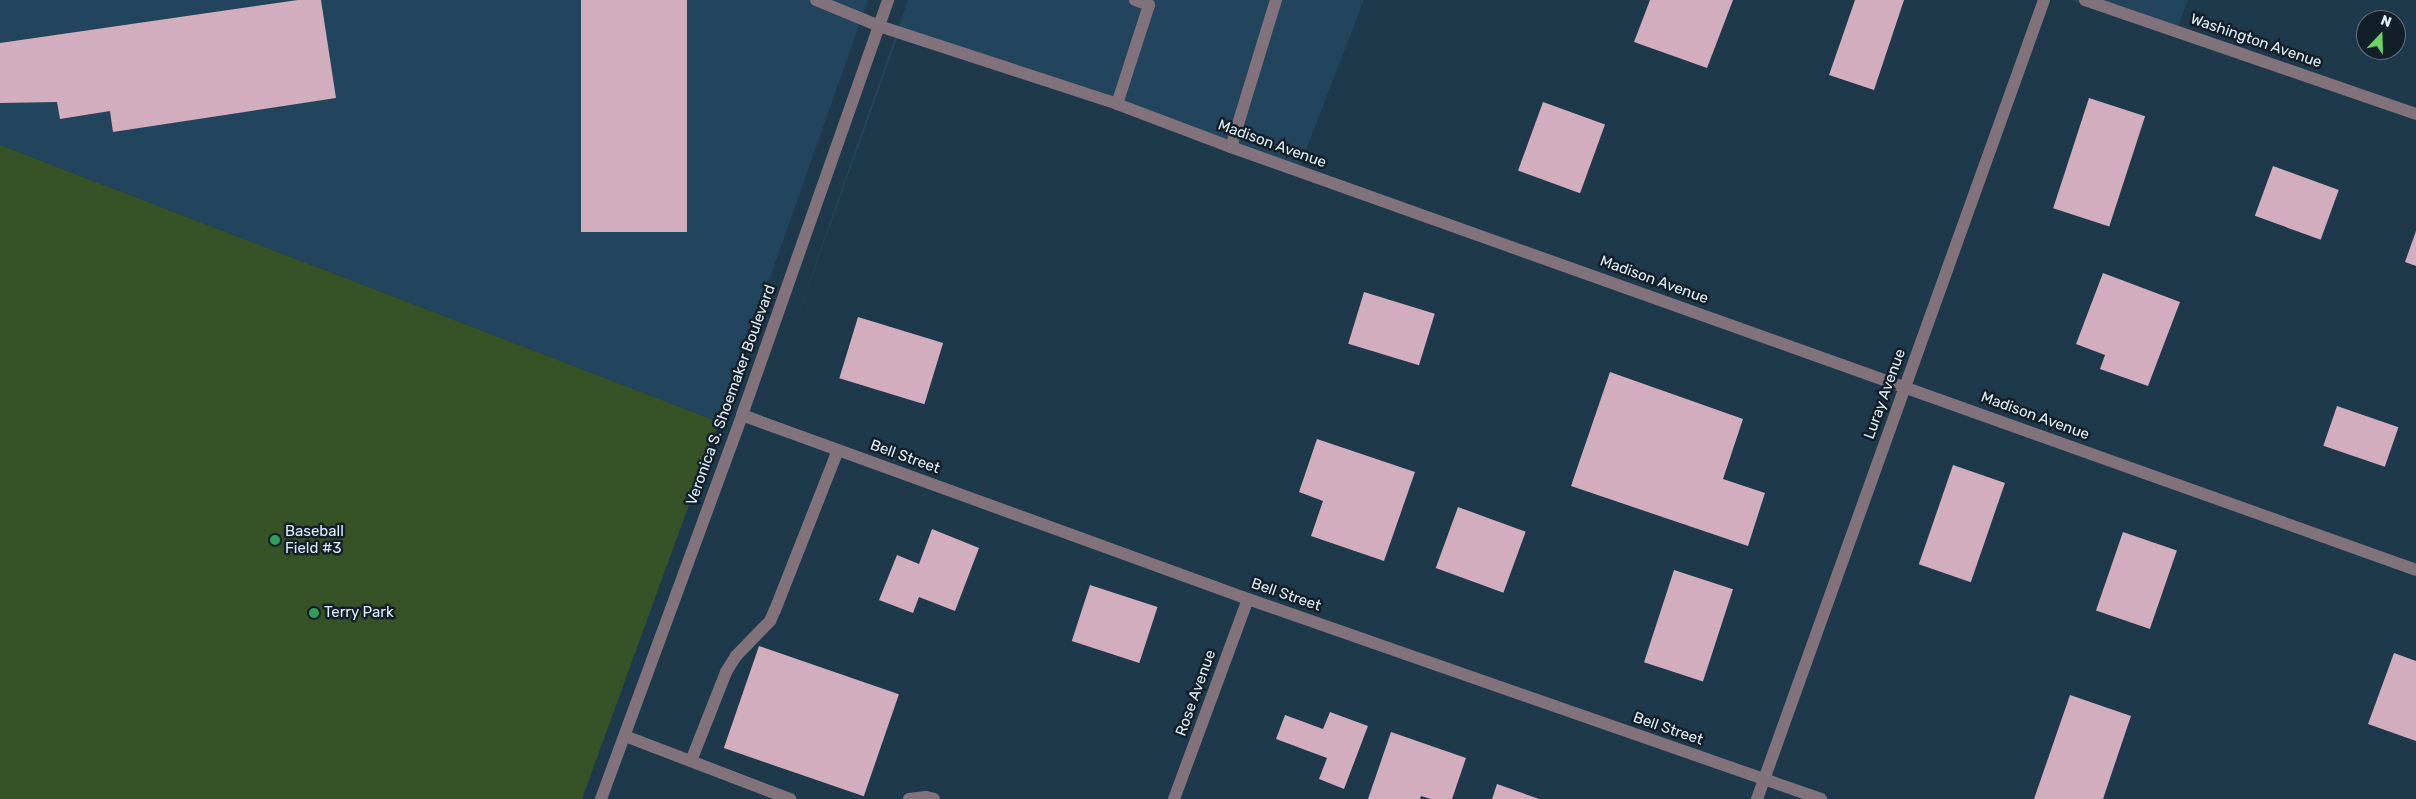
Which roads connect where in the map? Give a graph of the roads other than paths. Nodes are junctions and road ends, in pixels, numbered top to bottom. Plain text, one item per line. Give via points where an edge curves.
1 (816, 0) edge
2 (888, 0) edge
3 (1135, 0) edge
4 (1276, 0) edge
5 (2044, 0) edge
6 (2085, 0) edge
7 (1150, 3) edge
8 (879, 26) junction
9 (1117, 104) junction
10 (2416, 114) edge
11 (1231, 147) junction
12 (1905, 387) junction
13 (742, 415) junction
14 (838, 450) junction
15 (2416, 570) edge
16 (1248, 599) junction
17 (625, 736) junction
18 (690, 761) junction
19 (1765, 780) junction
20 (601, 799) edge
21 (790, 799) edge
22 (909, 799) edge
23 (934, 799) edge
24 (1174, 799) edge
25 (1757, 799) edge
26 (1821, 799) edge

1 - 8 street, Madison Avenue
2 - 8 street, Veronica S. Shoemaker Boulevard
3 - 7 street
4 - 11 street
5 - 12 street, Luray Avenue
6 - 10 street, Washington Avenue
7 - 9 street
8 - 9 street, Madison Avenue
8 - 13 street, Veronica S. Shoemaker Boulevard
9 - 11 street, Madison Avenue
11 - 12 street, Madison Avenue
12 - 15 street, Madison Avenue
12 - 19 street, Luray Avenue
13 - 14 street, Bell Street
13 - 17 street, Veronica S. Shoemaker Boulevard
14 - 16 street, Bell Street
14 - 18 street via 770,621 736,656 726,672
16 - 19 street, Bell Street
16 - 24 street, Rose Avenue
17 - 18 street
17 - 20 street, Veronica S. Shoemaker Boulevard
18 - 21 street
19 - 25 street, Luray Avenue
19 - 26 street, Bell Street
22 - 23 street

